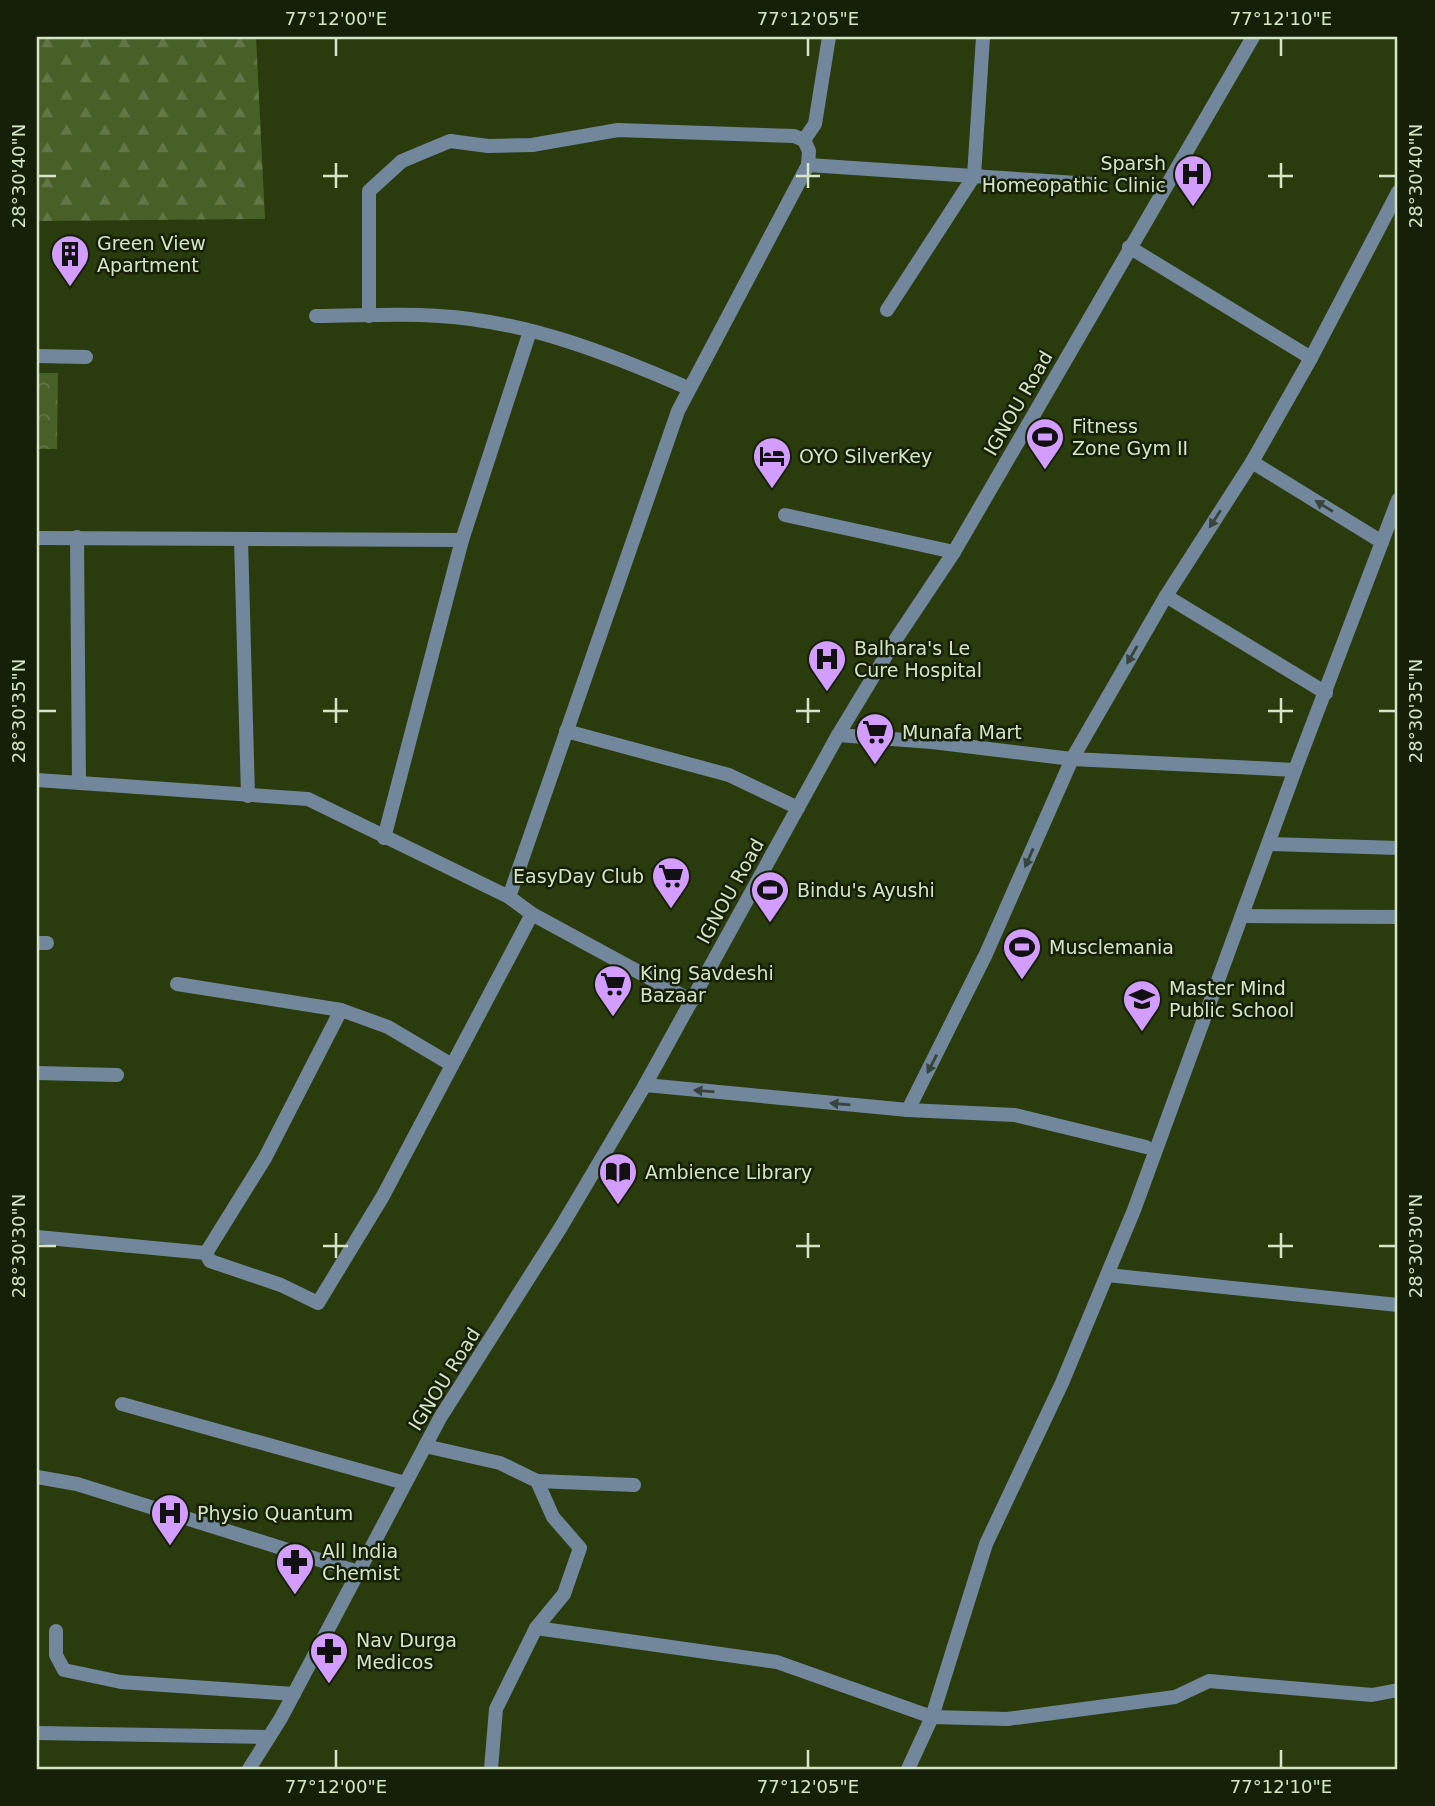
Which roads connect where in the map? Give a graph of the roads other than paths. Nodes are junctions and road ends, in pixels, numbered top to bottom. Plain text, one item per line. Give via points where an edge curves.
1 (829, 37) edge
2 (983, 37) edge
3 (1254, 37) edge
4 (804, 140) junction
5 (808, 165) junction
6 (974, 176) junction
7 (1092, 184) dead end
8 (1398, 192) edge
9 (1129, 247) junction
10 (887, 310) dead end
11 (316, 316) dead end
12 (369, 316) junction
13 (530, 331) junction
14 (37, 356) edge
15 (86, 357) dead end
16 (1311, 358) junction
17 (688, 388) junction
18 (1251, 462) junction
19 (1398, 500) edge
20 (785, 515) dead end
21 (77, 537) junction
22 (37, 538) edge
23 (241, 538) junction
24 (462, 540) junction
25 (1382, 542) junction
26 (954, 552) junction
27 (1166, 596) junction
28 (1326, 693) junction
29 (566, 732) junction
30 (838, 735) junction
31 (1072, 759) junction
32 (1295, 770) junction
33 (37, 780) edge
34 (79, 782) junction
35 (248, 796) junction
36 (798, 808) junction
37 (384, 838) junction
38 (1270, 844) junction
39 (1398, 848) edge
40 (509, 897) junction
41 (532, 914) junction
42 (1243, 916) junction
43 (1398, 917) edge
44 (177, 984) dead end
45 (692, 1001) junction
46 (341, 1010) junction
47 (452, 1065) junction
48 (37, 1073) edge
49 (117, 1076) dead end
50 (645, 1086) junction
51 (908, 1110) junction
52 (1146, 1147) dead end
53 (37, 1237) edge
54 (206, 1253) junction
55 (1107, 1275) junction
56 (1398, 1305) edge
57 (122, 1404) dead end
58 (425, 1446) junction
59 (37, 1476) edge
60 (537, 1481) junction
61 (405, 1483) junction
62 (634, 1485) dead end
63 (358, 1572) junction
64 (536, 1628) junction
65 (56, 1631) dead end
66 (1398, 1690) edge
67 (294, 1694) junction
68 (932, 1717) junction
69 (37, 1734) edge
70 (269, 1737) junction
71 (249, 1769) edge
72 (491, 1769) edge
73 (908, 1769) edge

1 - 4 street via 815,124
2 - 6 street
3 - 9 street, IGNOU Road
4 - 5 street
4 - 12 street via 618,130 531,145 450,141 402,161 369,191
5 - 6 street
5 - 17 street
6 - 7 street
6 - 10 street
8 - 16 street
9 - 16 street
9 - 26 street, IGNOU Road
11 - 12 street
12 - 13 street via 438,316
13 - 17 street via 625,359
13 - 24 street
14 - 15 street
16 - 18 street
17 - 29 street
25 -> 18 street
18 -> 27 street
19 - 25 street
20 - 26 street
21 - 22 street
21 - 23 street
21 - 34 street
23 - 24 street
23 - 35 street
24 - 37 street
25 - 28 street
26 - 30 street, IGNOU Road
27 - 28 street
27 -> 31 street
28 - 32 street
29 - 36 street via 729,775
29 - 40 street
30 - 31 street via 932,741
30 - 36 street, IGNOU Road
31 - 32 street
31 -> 51 street via 986,954
32 - 38 street
33 - 34 street
34 - 35 street
35 - 37 street via 308,799
36 - 45 street, IGNOU Road
37 - 40 street
38 - 39 street
38 - 42 street
40 - 41 street
41 - 45 street
41 - 47 street
42 - 43 street
42 - 55 street
44 - 46 street
45 - 50 street, IGNOU Road
46 - 47 street via 388,1027
46 - 54 street via 265,1158
47 - 54 street via 383,1196 318,1303 210,1261
48 - 49 street
51 -> 50 street
50 - 58 street, IGNOU Road
51 - 52 street via 1015,1115
53 - 54 street
55 - 56 street
55 - 68 street via 986,1544
57 - 61 street
58 - 60 street via 500,1463
58 - 61 street, IGNOU Road
59 - 63 street via 77,1484
60 - 62 street
60 - 64 street via 553,1517 580,1548 564,1594
61 - 63 street, IGNOU Road
63 - 67 street, IGNOU Road
64 - 68 street via 777,1662
64 - 72 street via 496,1709
65 - 67 street via 56,1655 64,1670 77,1675
66 - 68 street via 1372,1695 1209,1681 1175,1697 1007,1720
67 - 70 street, IGNOU Road
68 - 73 street
69 - 70 street
70 - 71 street, IGNOU Road

